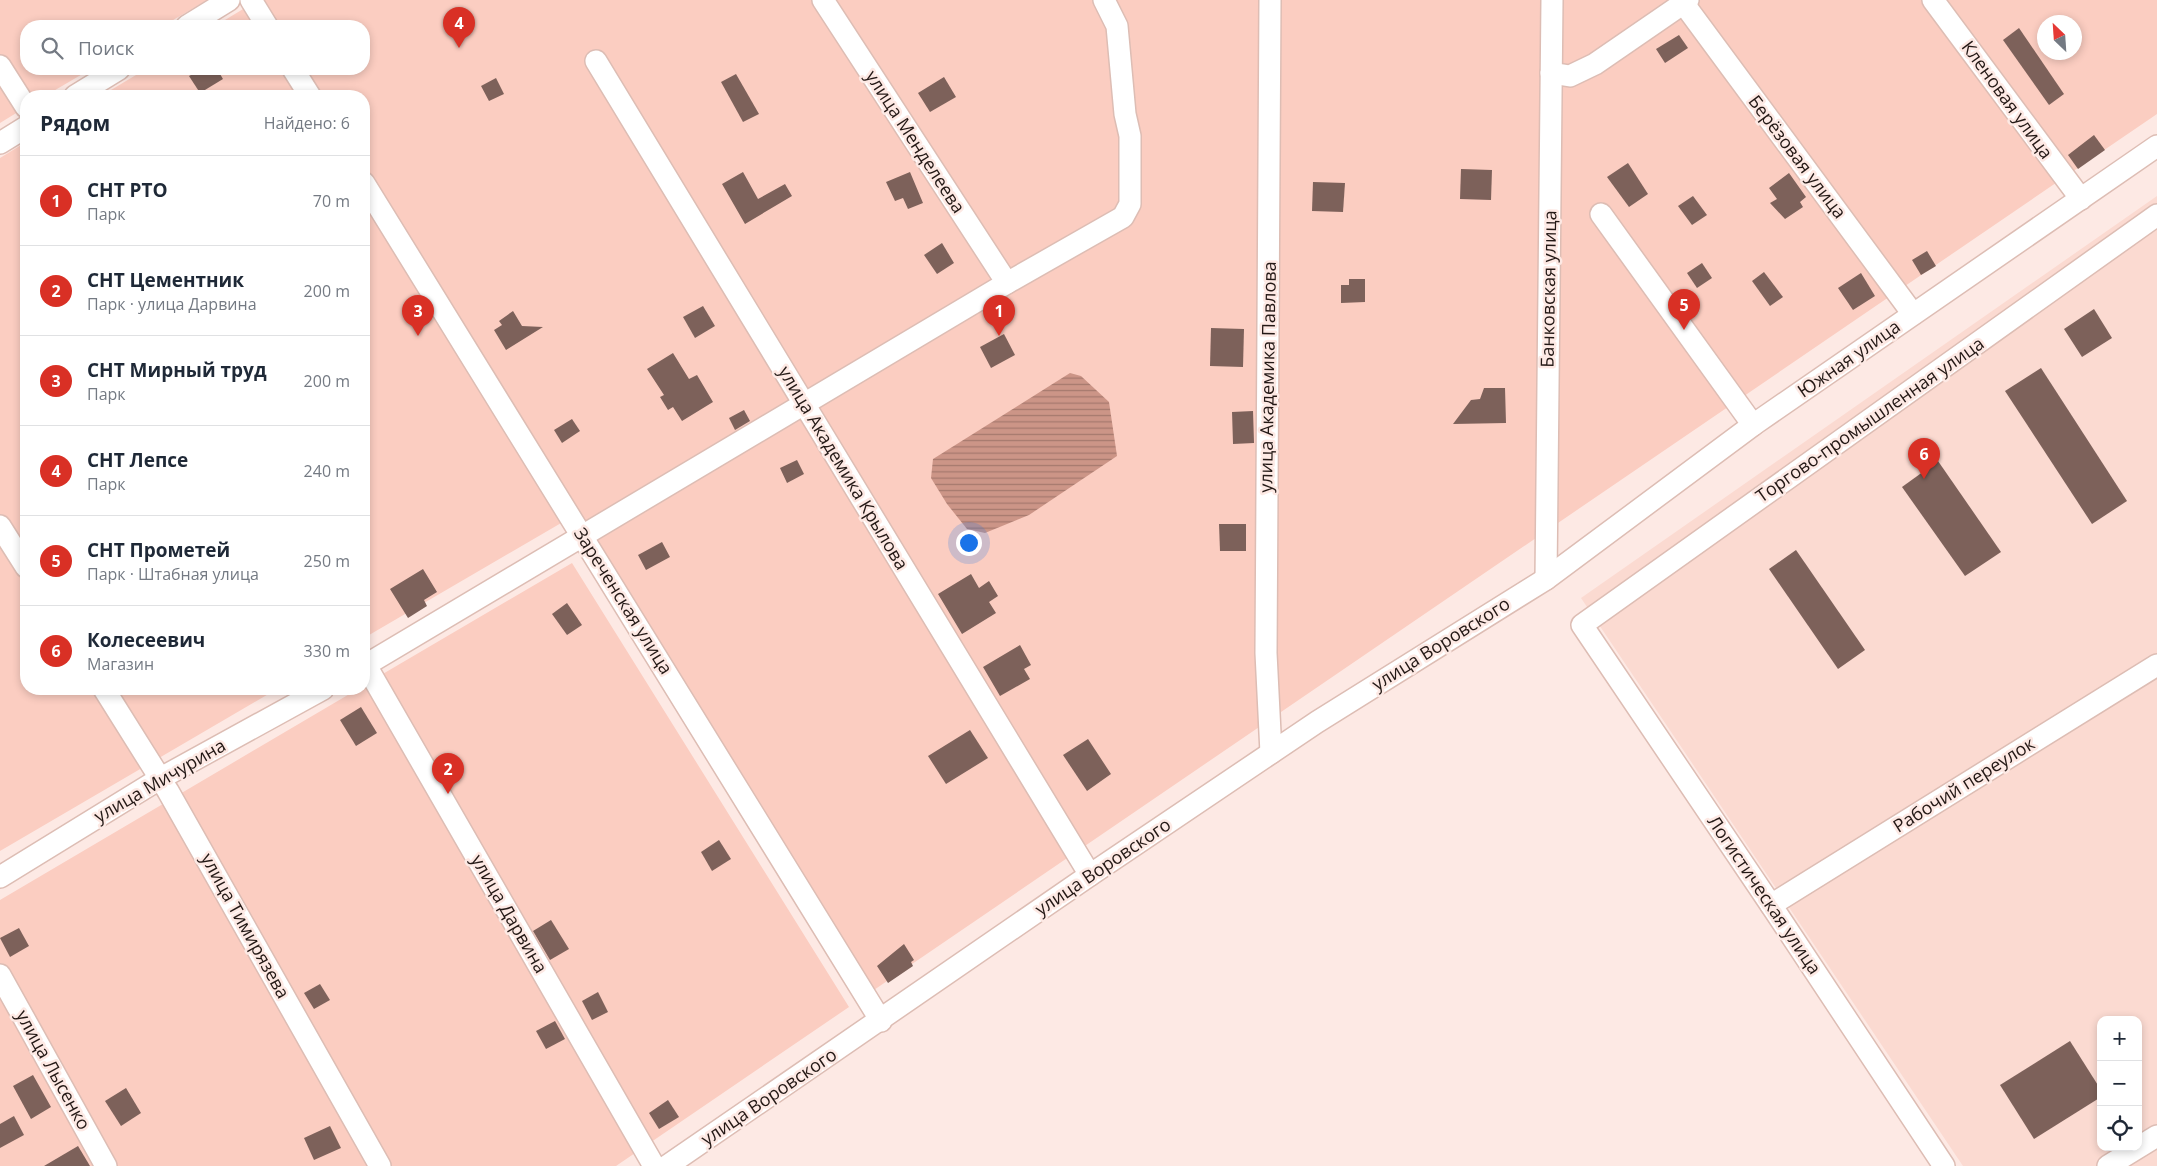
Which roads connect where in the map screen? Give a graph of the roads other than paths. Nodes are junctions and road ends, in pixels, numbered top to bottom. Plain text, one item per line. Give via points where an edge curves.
1 (230, 0) edge
2 (251, 0) edge
3 (823, 0) edge
4 (1104, 0) edge
5 (1270, 0) edge
6 (1552, 0) edge
7 (1933, 0) edge
8 (1684, 1) edge
9 (198, 20) edge
10 (263, 20) edge
11 (596, 62) dead end
12 (0, 66) edge
13 (1552, 73) junction
14 (110, 75) edge
15 (297, 75) edge
16 (86, 90) edge
17 (306, 90) edge
18 (20, 98) edge
19 (20, 131) edge
20 (0, 143) edge
21 (2157, 146) edge
22 (370, 192) edge
23 (2080, 199) junction
24 (1601, 214) dead end
25 (2157, 215) edge
26 (1007, 283) junction
27 (1914, 314) junction
28 (804, 404) junction
29 (1753, 425) junction
30 (0, 526) edge
31 (582, 536) junction
32 (20, 558) edge
33 (1546, 579) junction
34 (1582, 625) joint
35 (370, 661) edge
36 (2157, 665) edge
37 (370, 675) edge
38 (108, 695) edge
39 (312, 695) edge
40 (1271, 753) junction
41 (161, 778) junction
42 (1090, 874) junction
43 (0, 877) edge
44 (1772, 905) junction
45 (0, 975) edge
46 (881, 1021) junction
47 (2157, 1136) edge
48 (106, 1166) edge
49 (380, 1166) edge
50 (654, 1166) edge
51 (667, 1166) edge
52 (1944, 1166) edge
53 (2108, 1166) edge

1 - 9 street
2 - 10 street
3 - 26 street, улица Менделеева
4 - 26 street via 1117,26 1130,136 1130,204 1123,217
5 - 40 street, улица Академика Павлова via 1266,653
6 - 13 street, Банковская улица
7 - 23 street, Кленовая улица
8 - 13 street via 1594,64 1570,76
8 - 27 street, Берёзовая улица
11 - 28 street, улица Академика Крылова
12 - 18 street
13 - 33 street, Банковская улица
14 - 16 street
15 - 17 street
19 - 20 street
21 - 23 street, Южная улица
22 - 31 street, Зареченская улица
23 - 27 street, Южная улица
24 - 29 street
25 - 34 street, Торгово-промышленная улица
26 - 28 street
27 - 29 street, Южная улица
28 - 31 street
28 - 42 street, улица Академика Крылова
29 - 33 street, Южная улица
30 - 32 street
31 - 35 street
31 - 46 street, Зареченская улица
33 - 40 street, улица Воровского
34 - 44 street, Логистическая улица
36 - 44 street, Рабочий переулок
37 - 50 street, улица Дарвина
38 - 41 street, улица Тимирязева
39 - 41 street, улица Мичурина
40 - 42 street, улица Воровского
41 - 43 street, улица Мичурина
41 - 49 street, улица Тимирязева
42 - 46 street, улица Воровского
44 - 52 street, Логистическая улица
45 - 48 street, улица Лысенко
46 - 51 street, улица Воровского
47 - 53 street

